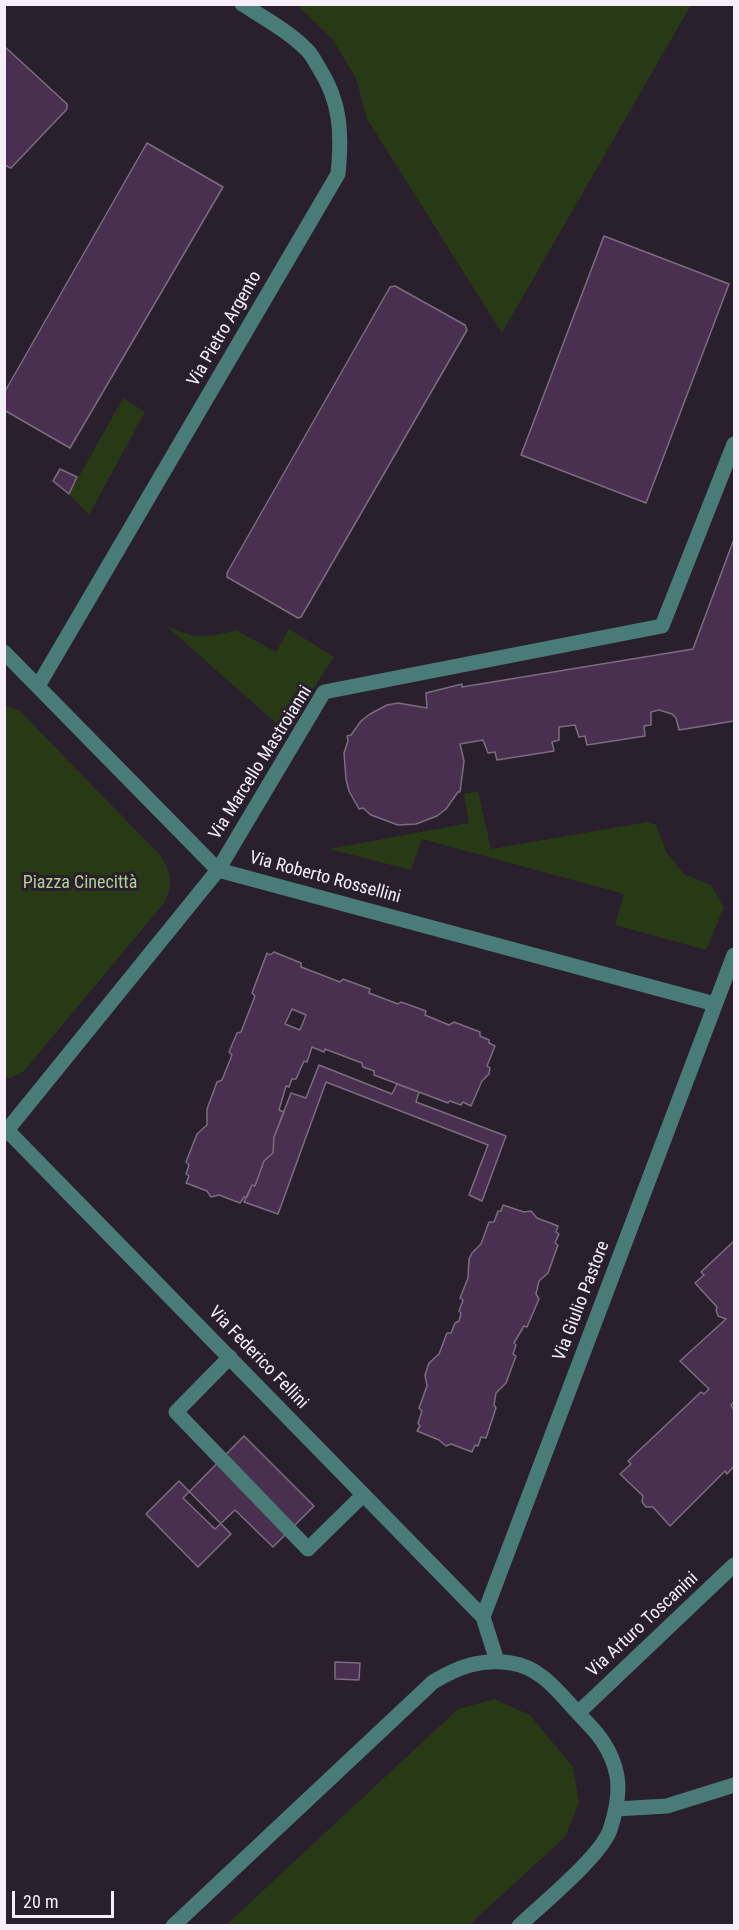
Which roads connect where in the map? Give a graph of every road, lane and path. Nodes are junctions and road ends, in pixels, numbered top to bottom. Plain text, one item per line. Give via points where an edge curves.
1 (242, 4) edge
2 (735, 444) edge
3 (4, 652) edge
4 (38, 686) junction
5 (218, 870) junction
6 (735, 955) edge
7 (715, 1004) junction
8 (5, 1130) edge
9 (230, 1358) junction
10 (363, 1495) junction
11 (735, 1565) edge
12 (483, 1617) junction
13 (497, 1661) junction
14 (578, 1713) junction
15 (735, 1785) edge
16 (616, 1809) junction
17 (173, 1926) edge
18 (519, 1926) edge

1 - 4 street, Via Pietro Argento via 308,50 323,74 335,98 340,147 338,174
2 - 5 street, Via Marcello Mastroianni via 662,626 324,692
3 - 4 street
4 - 5 street
5 - 7 street, Via Roberto Rossellini
5 - 8 street, Via Marcello Mastroianni
6 - 7 street, Via Giulio Pastore
7 - 12 street, Via Giulio Pastore
8 - 9 street, Via Federico Fellini
9 - 10 street, Via Federico Fellini
9 - 10 street via 176,1412 308,1549
10 - 12 street, Via Federico Fellini
11 - 14 street, Via Arturo Toscanini
12 - 13 street
13 - 14 street via 528,1667 539,1674
13 - 17 street via 468,1664 419,1693
14 - 16 street via 604,1742 610,1756 619,1789
15 - 16 street via 667,1806
16 - 18 street via 610,1831 599,1848

